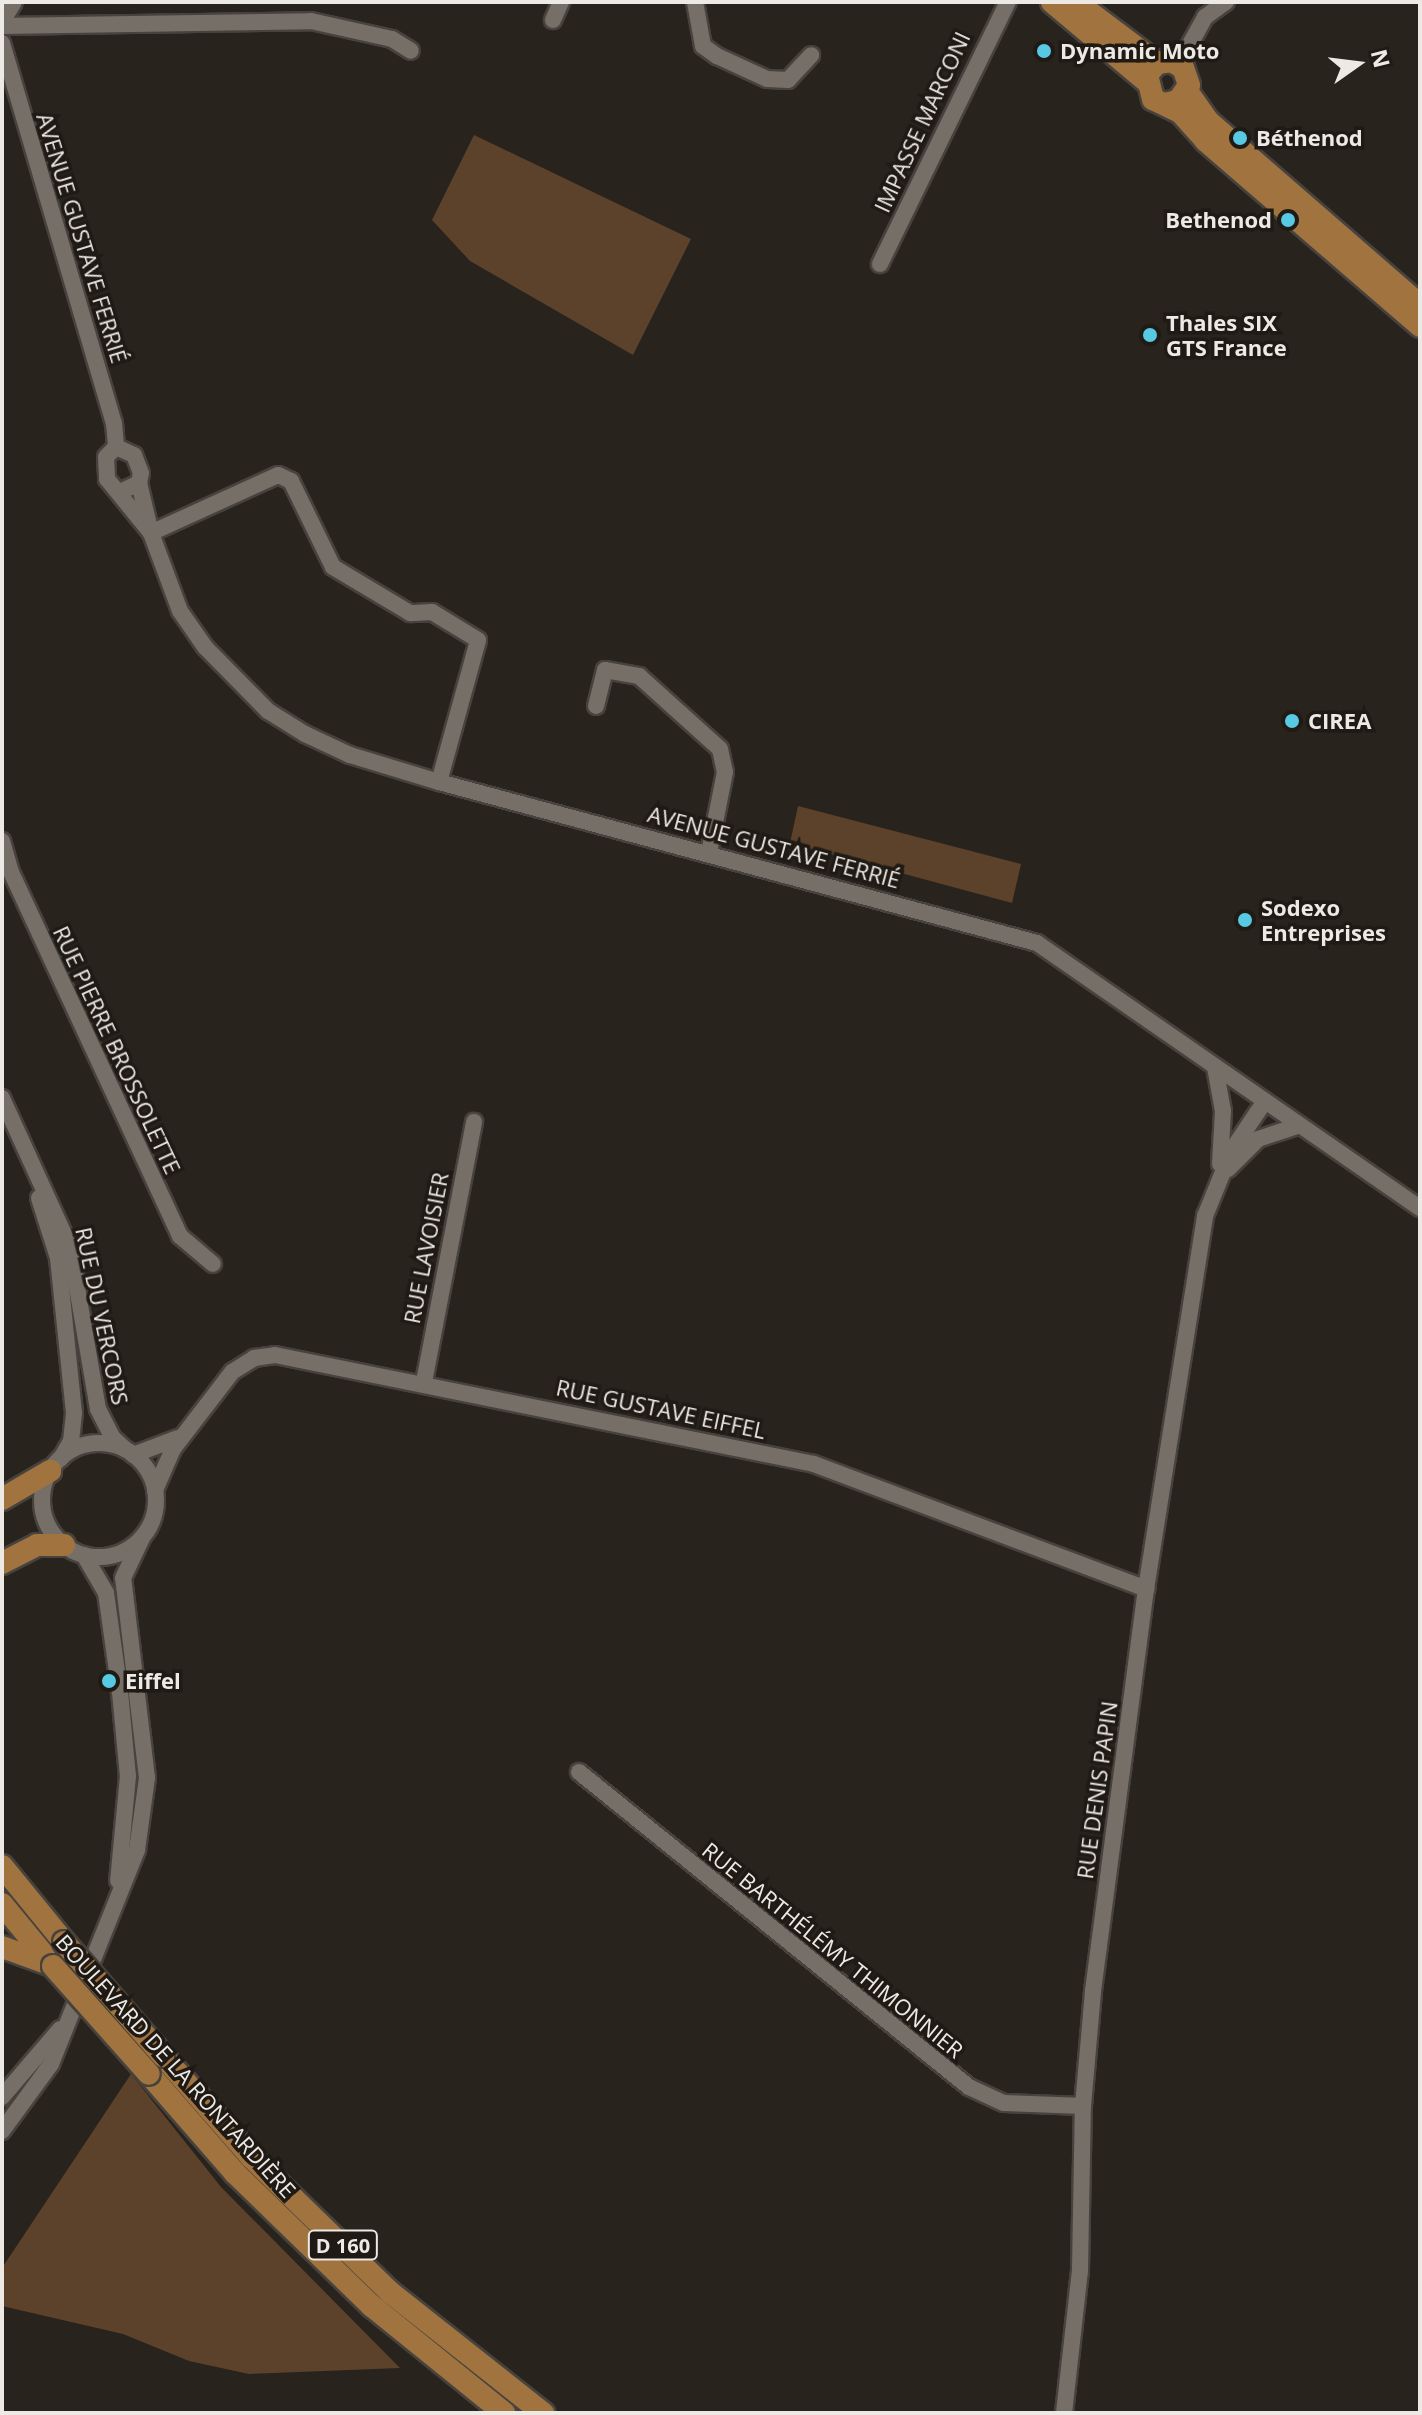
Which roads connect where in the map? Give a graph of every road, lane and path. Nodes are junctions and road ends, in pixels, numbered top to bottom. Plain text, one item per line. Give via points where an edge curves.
1 (14, 2) edge
2 (561, 2) edge
3 (695, 2) edge
4 (1008, 2) edge
5 (1052, 2) edge
6 (1076, 2) edge
7 (1226, 2) edge
8 (553, 20) dead end
9 (2, 24) edge
10 (2, 43) edge
11 (411, 51) dead end
12 (811, 55) dead end
13 (1161, 70) junction
14 (1187, 91) junction
15 (1165, 104) junction
16 (880, 264) dead end
17 (1420, 305) edge
18 (1420, 326) edge
19 (116, 447) junction
20 (139, 483) junction
21 (122, 491) junction
22 (151, 533) junction
23 (596, 706) dead end
24 (439, 782) junction
25 (2, 841) edge
26 (709, 853) junction
27 (1215, 1067) junction
28 (2, 1101) edge
29 (1265, 1101) junction
30 (474, 1122) dead end
31 (1300, 1125) junction
32 (1218, 1178) junction
33 (1420, 1208) edge
34 (213, 1264) dead end
35 (424, 1382) junction
36 (182, 1435) junction
37 (130, 1453) junction
38 (56, 1464) junction
39 (155, 1490) junction
40 (2, 1499) edge
41 (142, 1538) junction
42 (74, 1550) junction
43 (2, 1563) edge
44 (1146, 1589) junction
45 (579, 1772) dead end
46 (2, 1857) edge
47 (8, 1873) edge
48 (2, 1904) edge
49 (114, 1910) junction
50 (2, 1947) edge
51 (53, 1966) junction
52 (66, 2022) junction
53 (156, 2065) junction
54 (2, 2097) edge
55 (1083, 2106) junction
56 (2, 2131) edge
57 (504, 2413) edge
58 (543, 2413) edge
59 (1064, 2413) edge

1 - 9 street
2 - 8 street
3 - 12 street via 703,46 767,79 788,80
4 - 16 street, IMPASSE MARCONI
5 - 13 main road
6 - 13 main road
7 - 13 street via 1205,17
9 - 11 street via 311,21 392,39
10 - 19 street, AVENUE GUSTAVE FERRIÉ via 114,423
13 - 14 main road via 1187,73
13 - 15 main road via 1153,99
14 - 15 main road via 1178,101
14 - 17 main road via 1208,121
15 - 18 main road
19 - 20 street via 134,455
19 - 21 street via 105,467 107,479
20 - 21 street
20 - 22 street, AVENUE GUSTAVE FERRIÉ
21 - 22 street, AVENUE GUSTAVE FERRIÉ
22 - 24 street, AVENUE GUSTAVE FERRIÉ via 180,611 268,711 350,755
22 - 24 street via 278,475 291,481 333,567 410,613 432,612 478,640
23 - 26 street via 605,670 639,676 720,749 725,772
24 - 26 street, AVENUE GUSTAVE FERRIÉ
25 - 34 street, RUE PIERRE BROSSOLETTE via 11,872 180,1236
26 - 27 street, AVENUE GUSTAVE FERRIÉ via 1011,932 1037,943
27 - 29 street, AVENUE GUSTAVE FERRIÉ
27 - 32 street, RUE DENIS PAPIN via 1223,1111
28 - 37 street, RUE DU VERCORS via 70,1247 98,1409 112,1437
28 - 38 street, RUE DU VERCORS via 58,1258 74,1425
29 - 31 street, AVENUE GUSTAVE FERRIÉ
29 - 32 street, RUE DENIS PAPIN
30 - 35 street, RUE LAVOISIER
31 - 32 street, RUE DENIS PAPIN via 1258,1139
31 - 33 street, AVENUE GUSTAVE FERRIÉ
32 - 44 street, RUE DENIS PAPIN via 1205,1216
35 - 36 street, RUE GUSTAVE EIFFEL via 275,1355 254,1358 232,1372
35 - 44 street, RUE GUSTAVE EIFFEL via 814,1464
36 - 37 street, RUE GUSTAVE EIFFEL
36 - 39 street, RUE GUSTAVE EIFFEL
37 - 38 street via 92,1443
37 - 39 street
38 - 40 main road
38 - 42 street via 44,1486 45,1518
39 - 41 street via 156,1507
41 - 42 street via 115,1555
41 - 49 street via 123,1578 147,1778 137,1850
42 - 43 main road via 37,1545
42 - 49 street via 106,1593 128,1776
44 - 55 street, RUE DENIS PAPIN
45 - 55 street, RUE BARTHÉLÉMY THIMONNIER via 969,2087 1004,2103
46 - 47 main road, BOULEVARD DE LA RONTARDIÈRE
47 - 53 main road, BOULEVARD DE LA RONTARDIÈRE / D 160, bridge
48 - 51 main road, BOULEVARD DE LA RONTARDIÈRE / D 160
49 - 52 street
50 - 51 main road
51 - 53 main road, BOULEVARD DE LA RONTARDIÈRE / D 160, bridge
52 - 54 street
52 - 56 street via 38,2088
53 - 57 main road, BOULEVARD DE LA RONTARDIÈRE / D 160 via 235,2173 372,2306
53 - 58 main road, BOULEVARD DE LA RONTARDIÈRE / D 160 via 391,2293
55 - 59 street, RUE DENIS PAPIN via 1080,2271

